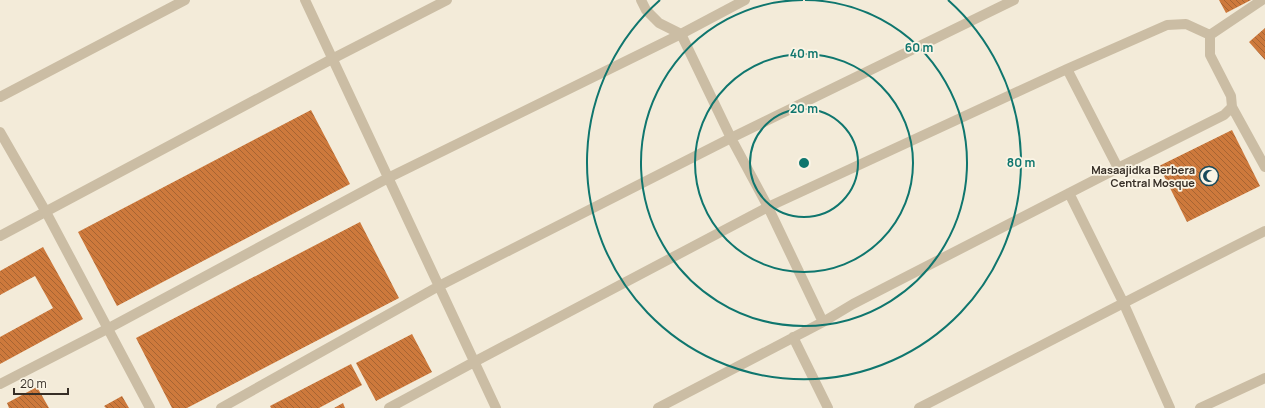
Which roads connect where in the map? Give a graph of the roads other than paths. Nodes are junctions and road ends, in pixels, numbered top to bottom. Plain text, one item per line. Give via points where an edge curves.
1 (185, 0) edge
2 (305, 0) edge
3 (448, 0) edge
4 (641, 0) edge
5 (745, 0) edge
6 (1262, 0) edge
7 (1010, 1) edge
8 (681, 34) junction
9 (1210, 35) junction
10 (332, 59) junction
11 (1067, 69) junction
12 (0, 97) edge
13 (1232, 107) junction
14 (0, 132) edge
15 (731, 138) junction
16 (1265, 167) edge
17 (1118, 168) junction
18 (388, 178) junction
19 (1069, 194) junction
20 (768, 207) junction
21 (46, 212) junction
22 (1265, 231) edge
23 (0, 236) edge
24 (439, 286) junction
25 (1123, 302) junction
26 (823, 322) junction
27 (109, 328) junction
28 (793, 337) junction
29 (474, 362) junction
30 (1265, 378) edge
31 (0, 384) edge
32 (150, 408) edge
33 (221, 408) edge
34 (390, 408) edge
35 (496, 408) edge
36 (658, 408) edge
37 (828, 408) edge
38 (918, 408) edge
39 (1170, 408) edge
40 (1200, 408) edge

1 - 12 street
2 - 10 street
3 - 10 street
4 - 8 street via 646,10 659,23
5 - 8 street
6 - 9 street
7 - 15 street
8 - 15 street
8 - 18 street
9 - 11 street via 1186,24 1167,25
9 - 13 street via 1210,55 1231,96
10 - 18 street
10 - 21 street
11 - 17 street
11 - 20 street
13 - 16 street
13 - 17 street via 1224,115
14 - 21 street
15 - 20 street
15 - 24 street
17 - 19 street
18 - 24 street
18 - 27 street
19 - 25 street
19 - 26 street via 853,304
20 - 26 street
20 - 29 street
21 - 23 street
21 - 27 street
22 - 25 street
24 - 29 street
24 - 33 street
25 - 38 street
25 - 39 street
26 - 28 street
27 - 31 street
27 - 32 street
28 - 36 street
28 - 37 street
29 - 34 street
29 - 35 street
30 - 40 street

